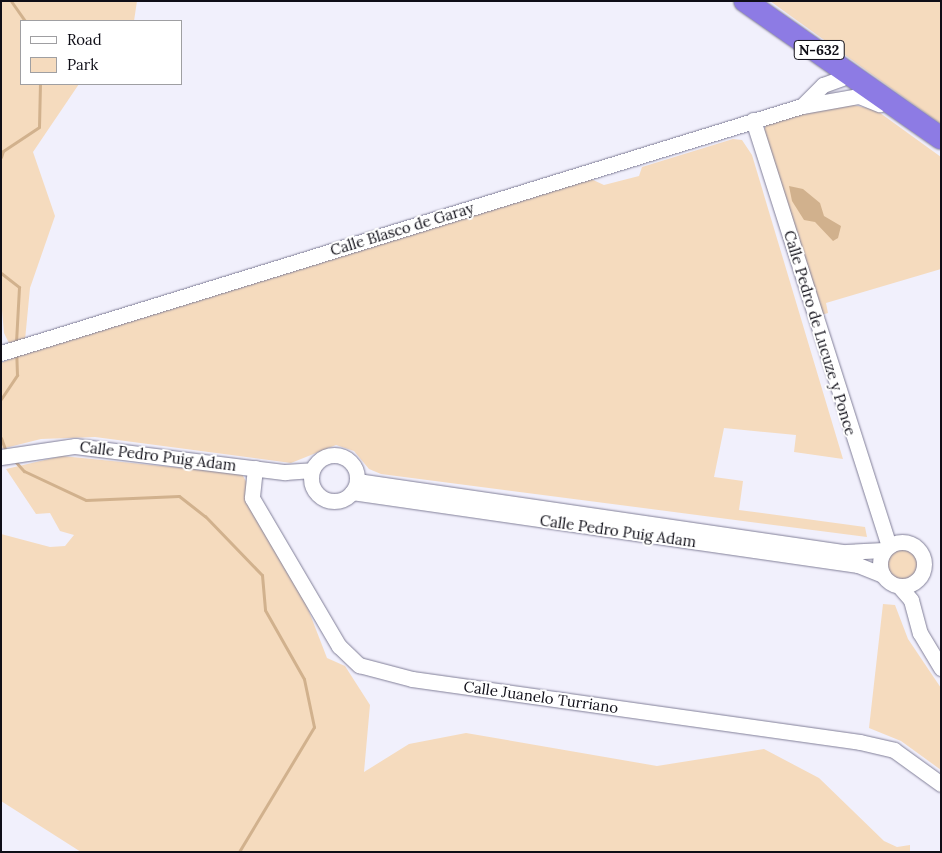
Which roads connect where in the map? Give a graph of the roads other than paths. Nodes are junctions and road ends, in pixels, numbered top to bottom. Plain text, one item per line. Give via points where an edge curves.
1 (745, 1) edge
2 (833, 77) junction
3 (753, 120) junction
4 (941, 138) edge
5 (941, 149) edge
6 (1, 353) edge
7 (1, 457) edge
8 (255, 468) junction
9 (312, 477) junction
10 (354, 486) junction
11 (886, 548) junction
12 (882, 575) junction
13 (918, 580) junction
14 (899, 586) junction
15 (911, 600) junction
16 (941, 668) edge
17 (941, 784) edge

1 - 2 highway, N-632 via 770,19
2 - 3 street, Calle Blasco de Garay via 802,106
2 - 4 highway, N-632 via 866,84
2 - 5 highway, N-632 via 879,104
3 - 6 street, Calle Blasco de Garay
3 - 11 street, Calle Pedro de Lucuze y Ponce
7 - 8 street, Calle Pedro Puig Adam via 19,452 108,448
8 - 9 street, Calle Pedro Puig Adam
8 - 17 street, Calle Juanelo Turriano via 252,498 339,646 359,665 412,679 860,742 894,750
9 - 10 street via 326,500 340,500
9 - 10 street via 322,459 343,457 354,467
10 - 11 street, Calle Pedro Puig Adam via 846,552
10 - 12 street, Calle Pedro Puig Adam via 858,564
11 - 12 street
11 - 13 street via 905,541 920,550 924,568
12 - 14 street
13 - 14 street
13 - 15 street
14 - 15 street
15 - 16 street via 920,633

